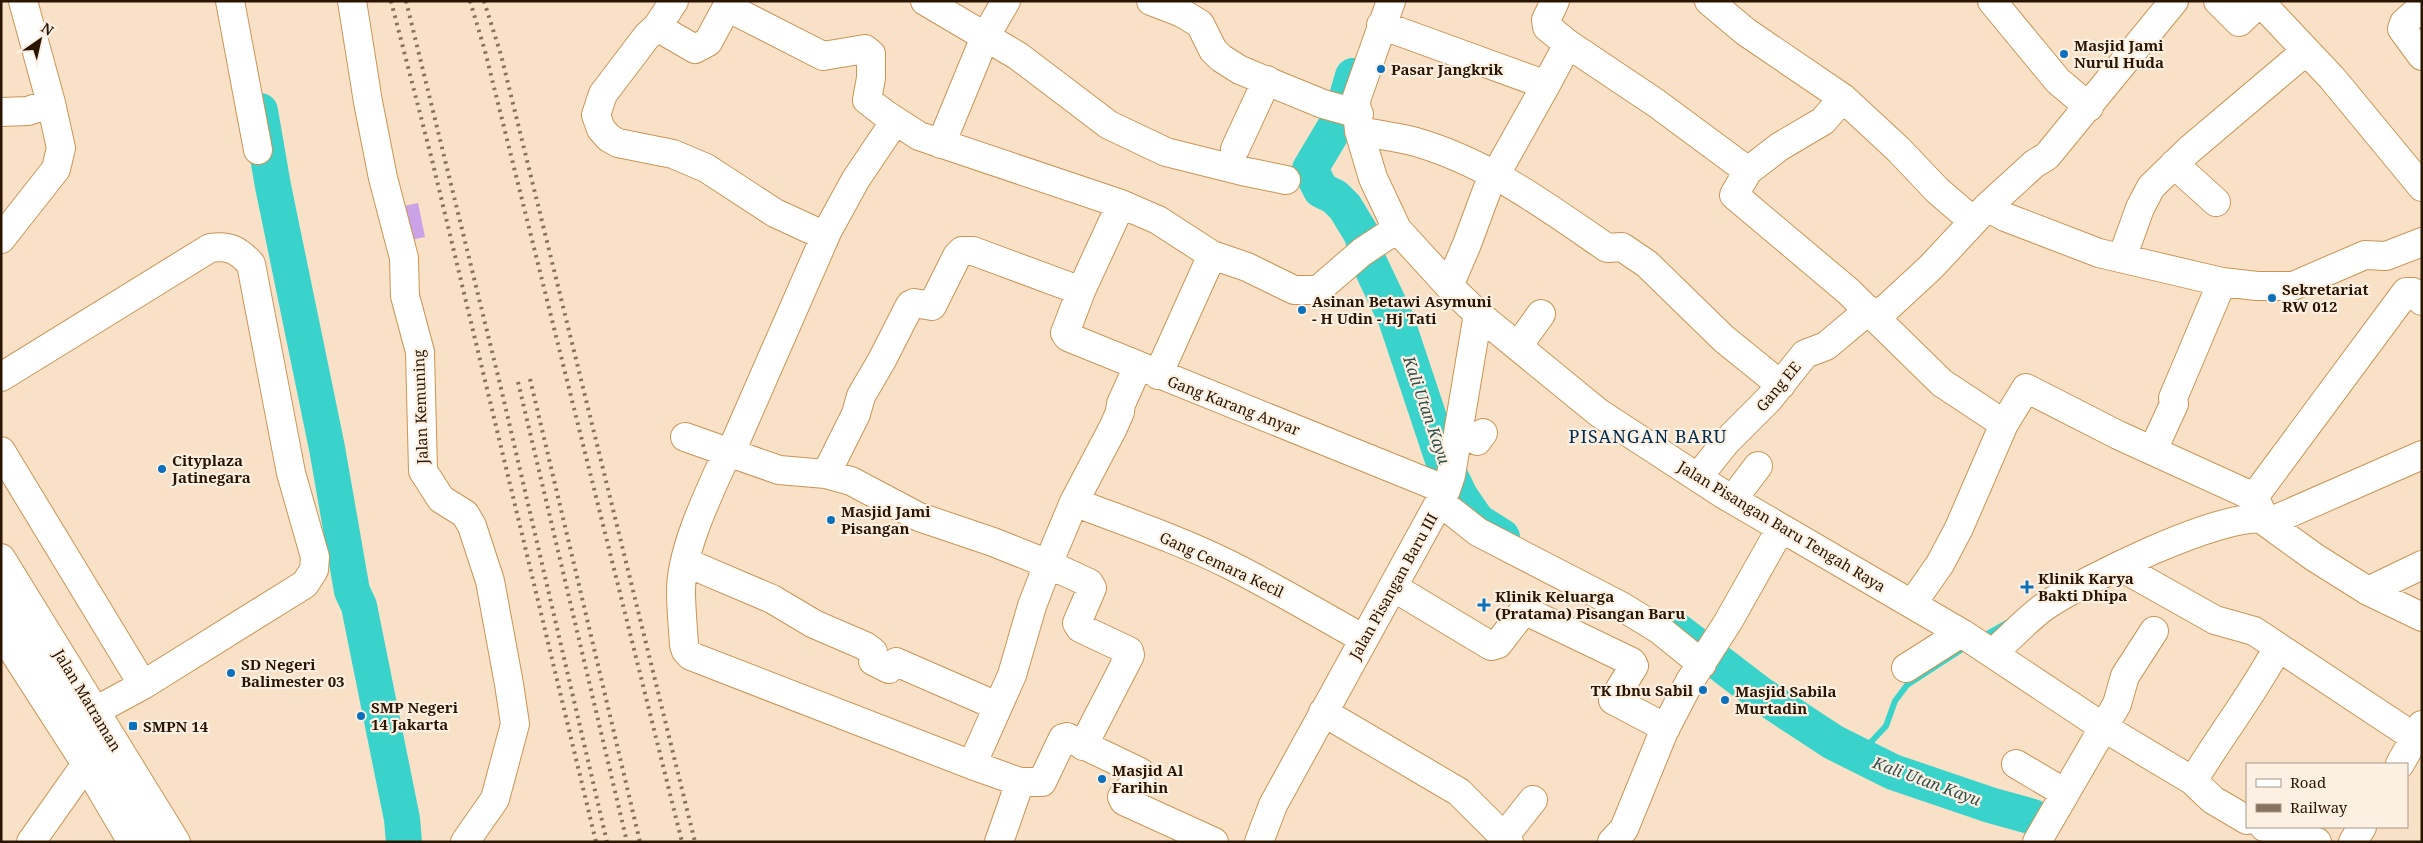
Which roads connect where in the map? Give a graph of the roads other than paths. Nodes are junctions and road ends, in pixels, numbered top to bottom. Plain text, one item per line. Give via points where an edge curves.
1 (23, 1) edge
2 (230, 1) edge
3 (352, 1) edge
4 (674, 1) edge
5 (925, 1) edge
6 (1006, 1) edge
7 (1151, 1) edge
8 (1555, 1) edge
9 (1709, 1) edge
10 (1992, 1) edge
11 (2174, 1) edge
12 (2218, 1) edge
13 (728, 4) edge
14 (2422, 7) edge
15 (1386, 13) edge
16 (657, 27) junction
17 (985, 37) junction
18 (1568, 44) junction
19 (2306, 50) junction
20 (2422, 56) edge
21 (1266, 80) junction
22 (1546, 85) junction
23 (1843, 98) junction
24 (52, 103) junction
25 (2089, 107) junction
26 (1, 112) edge
27 (1351, 116) junction
28 (895, 121) junction
29 (941, 144) junction
30 (1235, 149) dead end
31 (258, 150) dead end
32 (2174, 164) junction
33 (1748, 171) junction
34 (1495, 174) junction
35 (1286, 180) dead end
36 (2422, 187) edge
37 (2216, 202) dead end
38 (1121, 204) junction
39 (1980, 214) junction
40 (1397, 229) junction
41 (825, 236) junction
42 (1, 239) edge
43 (2422, 242) edge
44 (1212, 255) junction
45 (2386, 256) junction
46 (2122, 258) junction
47 (2222, 282) junction
48 (1448, 286) junction
49 (1082, 291) junction
50 (2414, 296) edge
51 (1478, 314) junction
52 (1541, 314) dead end
53 (1873, 314) junction
54 (1518, 346) junction
55 (1148, 371) junction
56 (1, 377) edge
57 (1781, 385) junction
58 (2004, 424) junction
59 (685, 437) dead end
60 (2153, 450) junction
61 (1, 451) edge
62 (729, 453) junction
63 (2422, 455) edge
64 (1758, 466) dead end
65 (826, 474) junction
66 (1698, 477) junction
67 (1447, 488) junction
68 (1733, 500) junction
69 (1074, 502) junction
70 (2261, 512) junction
71 (1781, 528) junction
72 (1, 558) edge
73 (685, 562) junction
74 (1048, 564) junction
75 (2422, 565) edge
76 (2119, 566) junction
77 (1393, 587) junction
78 (2368, 591) junction
79 (1, 593) edge
80 (1912, 604) junction
81 (2422, 617) edge
82 (2154, 631) dead end
83 (1, 632) edge
84 (1364, 639) junction
85 (1975, 641) junction
86 (2278, 647) junction
87 (1705, 658) junction
88 (1906, 668) dead end
89 (143, 685) junction
90 (997, 706) junction
91 (95, 711) junction
92 (1323, 712) junction
93 (2103, 727) junction
94 (1666, 728) junction
95 (2418, 731) edge
96 (1083, 746) junction
97 (2401, 763) edge
98 (86, 764) junction
99 (2016, 764) dead end
100 (972, 765) junction
101 (2193, 781) junction
102 (1020, 782) junction
103 (2066, 793) junction
104 (1533, 800) dead end
105 (2246, 819) edge
106 (2266, 828) edge
107 (2361, 828) edge
108 (2288, 837) edge
109 (1506, 840) edge
110 (31, 842) edge
111 (132, 842) edge
112 (154, 842) edge
113 (176, 842) edge
114 (465, 842) edge
115 (999, 842) edge
116 (1214, 842) edge
117 (1258, 842) edge
118 (1612, 842) edge
119 (2038, 842) edge
120 (2317, 842) edge
121 (2353, 842) edge

1 - 24 street
2 - 31 street
3 - 114 street, Jalan Kemuning via 383,178 404,258 405,296 420,352 423,471 442,499 465,514 472,526 490,581 515,724 495,799
4 - 16 street
5 - 17 street
6 - 17 street
7 - 21 street via 1182,12 1200,24 1207,42 1220,58
8 - 18 street via 1546,20 1547,27
9 - 23 street via 1746,32
10 - 25 street via 2058,81
11 - 25 street, Gang EE
12 - 19 street via 2239,22 2257,5 2263,5
13 - 16 street via 708,42 695,49
13 - 28 street via 823,56 865,49 871,54 867,100
14 - 20 street via 2404,23 2402,29
15 - 22 street
15 - 27 street, Jalan Pisangan Baru Tengah Raya
16 - 41 street via 615,76 601,99 596,115 608,138 673,154 706,168 775,213
17 - 29 street
17 - 35 street via 1018,56 1109,125 1166,152
18 - 22 street
18 - 33 street via 1656,103
19 - 32 street
19 - 36 street
21 - 27 street
21 - 30 street
22 - 34 street
23 - 33 street via 1823,121 1779,147
23 - 39 street via 1938,191
24 - 26 street via 28,111
24 - 42 street via 61,148 56,169
25 - 39 street, Gang EE via 2047,156
27 - 34 street
27 - 40 street, Jalan Pisangan Baru Tengah Raya via 1373,178
28 - 29 street via 919,136
28 - 41 street via 856,179
29 - 38 street
32 - 37 street
32 - 46 street via 2145,197
33 - 53 street via 1734,195
34 - 48 street
34 - 57 street via 1607,248 1622,247 1647,264 1724,338
38 - 44 street via 1166,224
38 - 49 street
39 - 46 street via 2005,217 2099,253
39 - 53 street, Gang EE via 1926,272
40 - 44 street via 1364,250 1318,290 1310,292 1294,290
40 - 48 street, Jalan Pisangan Baru Tengah Raya
41 - 62 street
43 - 45 street
44 - 55 street
45 - 47 street via 2366,255 2293,286
45 - 50 street
46 - 47 street
47 - 60 street via 2187,360 2173,398 2174,404
48 - 51 street, Jalan Pisangan Baru Tengah Raya
49 - 55 street, Gang Karang Anyar via 1065,333 1068,337
49 - 65 street via 973,251 962,251 932,306 910,305 861,396 856,414
50 - 70 street
51 - 54 street, Jalan Pisangan Baru Tengah Raya
51 - 67 street, Jalan Pisangan Baru III via 1471,431
52 - 54 street
53 - 57 street, Gang EE via 1826,346 1805,354
53 - 58 street via 1942,383
54 - 66 street, Jalan Pisangan Baru Tengah Raya via 1599,413
55 - 67 street, Gang Karang Anyar
55 - 69 street via 1121,404 1113,428
56 - 89 street via 210,248 222,246 238,250 251,264 291,473 315,557 314,570 305,584
57 - 66 street, Gang EE via 1726,442
58 - 60 street via 2026,388
58 - 80 street via 1959,528 1940,564
59 - 62 street
60 - 70 street
61 - 89 street
62 - 65 street via 779,470
62 - 73 street via 705,502
63 - 70 street
64 - 68 street
65 - 74 street via 850,481 919,517
66 - 68 street, Jalan Pisangan Baru Tengah Raya
67 - 77 street, Jalan Pisangan Baru III
67 - 87 street, Gang Karang Anyar via 1478,532 1621,606
68 - 71 street, Jalan Pisangan Baru Tengah Raya
69 - 74 street
69 - 84 street, Gang Cemara Kecil via 1229,565
70 - 76 street via 2167,544
70 - 78 street
71 - 80 street, Jalan Pisangan Baru Tengah Raya
71 - 87 street
72 - 91 street, Jalan Matraman
73 - 90 street via 772,599 814,624 865,646 873,652 873,661 889,669 896,662
73 - 100 street via 681,590 686,651 691,656
74 - 90 street via 1012,675
74 - 96 street via 1092,588 1077,623 1080,628 1130,655
75 - 78 street
76 - 85 street
76 - 86 street via 2215,620 2254,632
77 - 84 street, Jalan Pisangan Baru III
77 - 94 street via 1491,646 1498,644 1522,613 1528,612 1632,662 1634,666 1613,700
78 - 81 street
79 - 112 street
80 - 85 street, Jalan Pisangan Baru Tengah Raya
82 - 93 street via 2125,676 2117,704
83 - 98 street
84 - 92 street, Jalan Pisangan Baru III
85 - 88 street
85 - 93 street, Jalan Pisangan Baru Tengah Raya
86 - 95 street
86 - 101 street via 2258,684 2237,710
87 - 94 street
89 - 91 street
90 - 100 street
91 - 113 street, Jalan Matraman
92 - 109 street via 1459,792
92 - 117 street, Jalan Pisangan Baru III via 1273,805
93 - 101 street, Jalan Pisangan Baru Tengah Raya
93 - 103 street
94 - 118 street via 1624,829
95 - 97 street
96 - 102 street via 1063,738 1042,782
96 - 116 street via 1140,772 1122,797 1124,801
98 - 110 street
98 - 111 street
99 - 103 street
100 - 102 street
101 - 105 street, Jalan Pisangan Baru Tengah Raya via 2213,800
102 - 115 street
103 - 119 street
104 - 109 street
106 - 108 street
107 - 121 street
108 - 120 street

